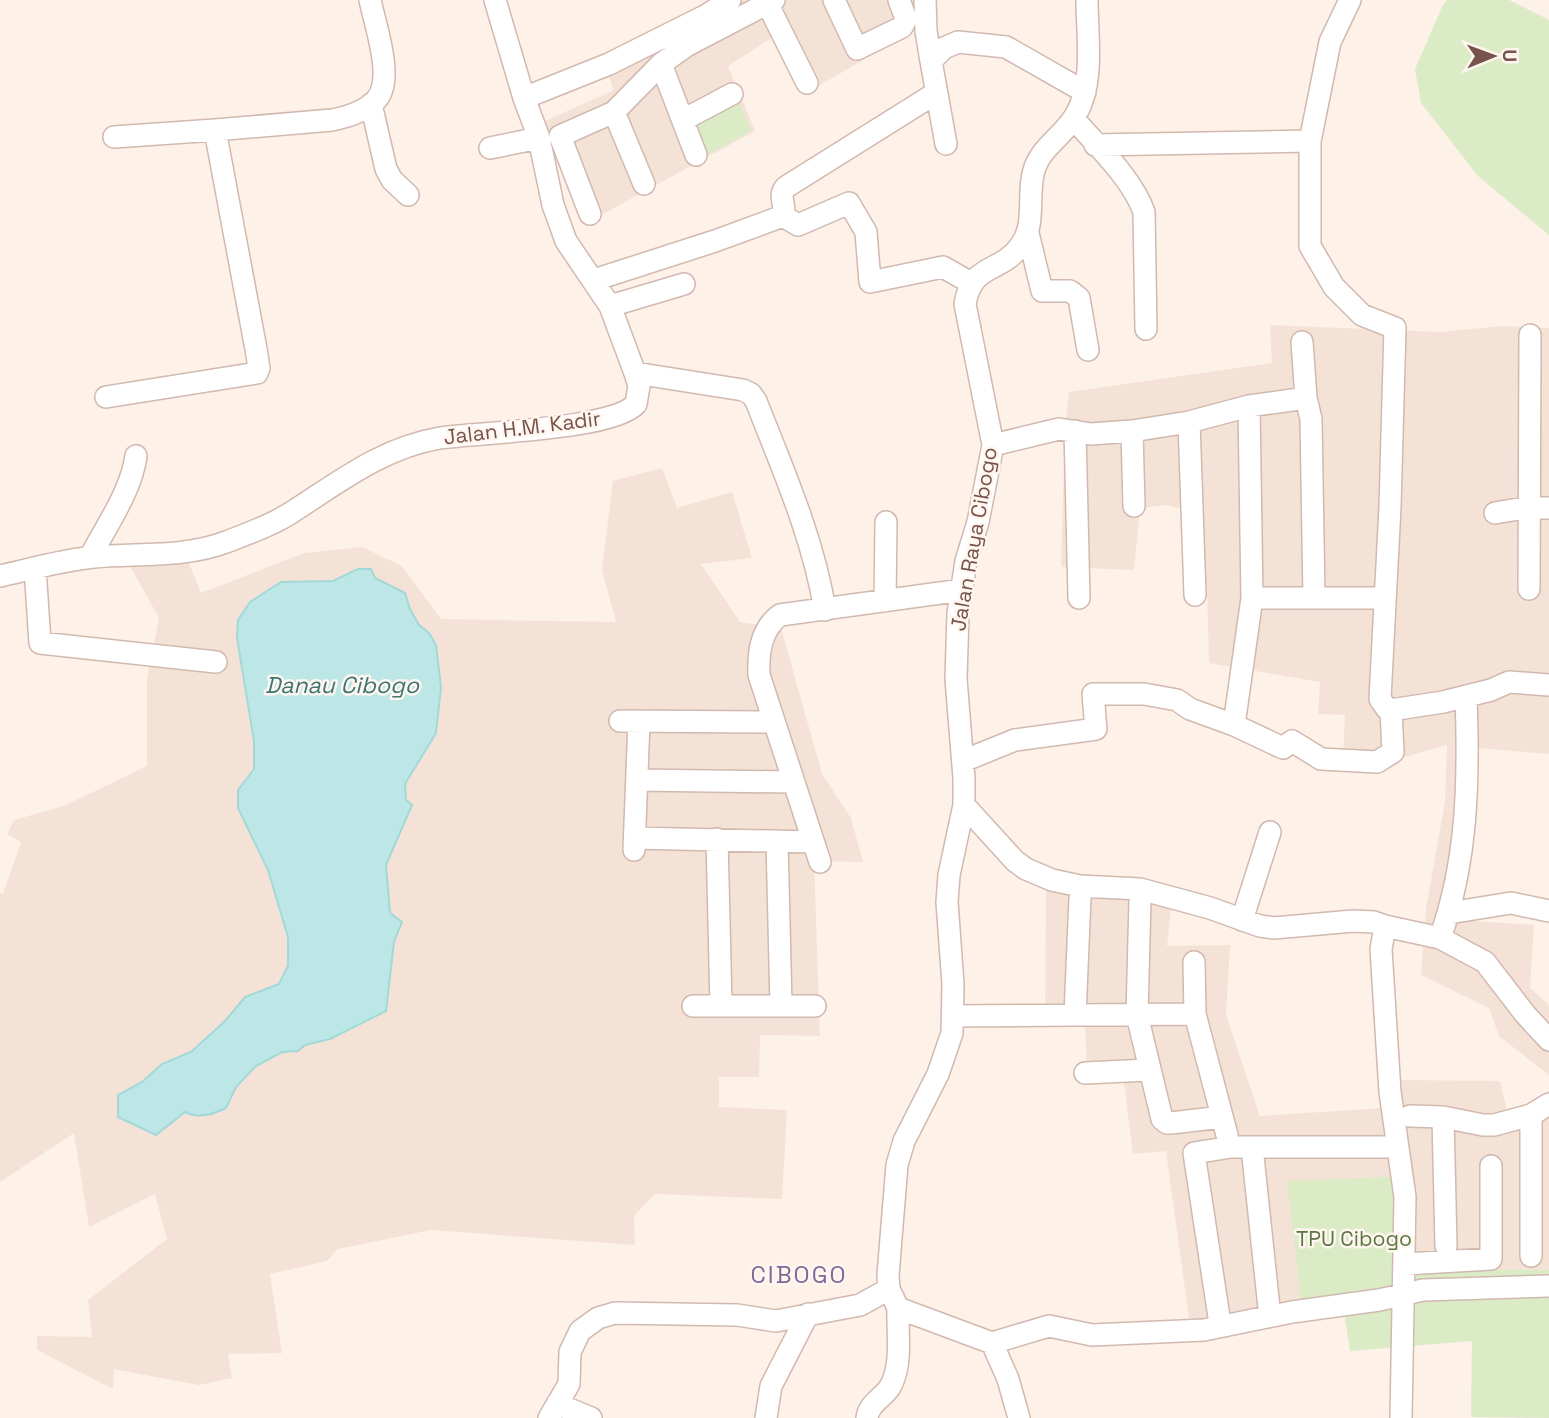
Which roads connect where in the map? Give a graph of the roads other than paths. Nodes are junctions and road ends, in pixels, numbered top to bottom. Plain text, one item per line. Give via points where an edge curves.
1 (370, 0) edge
2 (495, 0) edge
3 (730, 0) edge
4 (834, 0) edge
5 (899, 0) edge
6 (925, 0) edge
7 (1087, 0) edge
8 (1350, 0) edge
9 (770, 1) edge
10 (931, 61) junction
11 (661, 64) junction
12 (807, 83) dead end
13 (1085, 92) junction
14 (936, 93) junction
15 (732, 94) dead end
16 (524, 98) junction
17 (372, 104) junction
18 (614, 112) junction
19 (1074, 118) junction
20 (683, 120) junction
21 (215, 130) junction
22 (114, 136) dead end
23 (549, 137) junction
24 (1310, 141) junction
25 (946, 144) dead end
26 (1096, 145) junction
27 (490, 148) dead end
28 (696, 155) dead end
29 (644, 184) dead end
30 (408, 195) dead end
31 (590, 214) dead end
32 (783, 216) junction
33 (1028, 233) junction
34 (594, 280) junction
35 (971, 283) junction
36 (684, 284) dead end
37 (610, 306) junction
38 (1146, 329) dead end
39 (1530, 335) dead end
40 (1302, 342) dead end
41 (1088, 350) dead end
42 (635, 373) junction
43 (106, 397) dead end
44 (1306, 398) junction
45 (1250, 407) junction
46 (1189, 422) junction
47 (1075, 431) junction
48 (1132, 431) junction
49 (993, 444) junction
50 (136, 456) dead end
51 (1134, 506) dead end
52 (1539, 508) edge
53 (1495, 513) dead end
54 (886, 522) dead end
55 (90, 557) junction
56 (35, 568) junction
57 (0, 576) edge
58 (1529, 589) dead end
59 (962, 590) junction
60 (1195, 595) dead end
61 (1079, 598) dead end
62 (1252, 598) junction
63 (1314, 598) junction
64 (1385, 598) junction
65 (885, 601) junction
66 (825, 610) junction
67 (216, 662) dead end
68 (1549, 685) edge
69 (1466, 696) junction
70 (1391, 709) junction
71 (773, 722) junction
72 (1234, 724) junction
73 (963, 761) junction
74 (637, 780) junction
75 (792, 782) junction
76 (964, 805) junction
77 (1270, 832) dead end
78 (717, 839) junction
79 (777, 841) junction
80 (812, 842) junction
81 (820, 862) dead end
82 (1080, 898) dead end
83 (1140, 900) dead end
84 (1549, 911) edge
85 (1449, 913) junction
86 (1242, 920) junction
87 (1385, 926) junction
88 (1440, 938) junction
89 (1195, 962) dead end
90 (693, 1006) dead end
91 (721, 1006) junction
92 (781, 1006) junction
93 (815, 1006) dead end
94 (1195, 1014) junction
95 (1074, 1015) junction
96 (953, 1016) junction
97 (1137, 1016) junction
98 (1549, 1040) edge
99 (1149, 1070) junction
100 (1085, 1073) dead end
101 (1540, 1110) edge
102 (1410, 1116) dead end
103 (1443, 1117) junction
104 (1398, 1145) junction
105 (1252, 1147) junction
106 (1491, 1166) dead end
107 (1446, 1246) dead end
108 (1531, 1256) dead end
109 (1405, 1264) junction
110 (1549, 1286) edge
111 (1403, 1296) junction
112 (893, 1298) junction
113 (1269, 1308) dead end
114 (808, 1314) junction
115 (1219, 1317) dead end
116 (992, 1343) junction
117 (553, 1411) edge
118 (591, 1418) edge
119 (766, 1418) edge
120 (867, 1418) edge
121 (1019, 1418) edge
122 (1401, 1418) edge

1 - 17 street via 385,71
2 - 16 street, Jalan H.M. Kadir
3 - 16 street via 609,64
4 - 5 street via 857,49 902,27 906,19
6 - 10 street
7 - 13 street
8 - 24 street via 1330,42
9 - 11 street via 712,30
9 - 12 street
10 - 13 street via 958,42 1006,47
10 - 14 street
11 - 18 street
11 - 20 street
13 - 19 street
14 - 25 street
14 - 32 street via 786,187
15 - 20 street
16 - 23 street, Jalan H.M. Kadir
17 - 21 street via 332,120
17 - 30 street via 386,169
18 - 23 street
18 - 29 street
19 - 26 street
19 - 33 street via 1034,168
20 - 28 street
21 - 22 street
21 - 43 street via 257,373
23 - 27 street
23 - 31 street
23 - 34 street, Jalan H.M. Kadir via 553,205 566,241
24 - 26 street
24 - 64 street via 1310,246 1334,287 1362,315 1395,328
26 - 38 street via 1144,212
32 - 34 street
32 - 35 street via 797,225 849,203 866,232 870,282 943,267
33 - 35 street via 1014,254
33 - 41 street via 1042,291 1070,291 1079,298
34 - 37 street, Jalan H.M. Kadir
35 - 49 street, Jalan Raya Cibogo via 966,318
36 - 37 street
37 - 42 street, Jalan H.M. Kadir
39 - 52 street
40 - 44 street
42 - 55 street, Jalan H.M. Kadir via 639,386 636,404 622,415 415,443 385,454 287,515 225,543 184,552
42 - 66 street via 743,390 757,401 806,532
44 - 45 street
44 - 63 street via 1311,419
45 - 46 street
45 - 62 street
46 - 48 street
46 - 60 street
47 - 48 street
47 - 49 street via 1050,430
47 - 61 street
48 - 51 street
49 - 59 street, Jalan Raya Cibogo
50 - 55 street via 132,476
52 - 53 street
52 - 58 street
54 - 65 street
55 - 56 street, Jalan H.M. Kadir
56 - 57 street, Jalan H.M. Kadir
56 - 67 street via 40,643
59 - 65 street
59 - 73 street, Jalan Raya Cibogo via 956,679
62 - 63 street
62 - 72 street
63 - 64 street
64 - 70 street via 1380,699
65 - 66 street
66 - 71 street via 780,615 766,630 758,675
68 - 69 street via 1509,682
69 - 70 street
69 - 85 street via 1469,785
70 - 72 street via 1393,752 1377,762 1321,759 1292,741 1283,748
71 - 74 street via 629,721
71 - 75 street
72 - 73 street via 1177,701 1144,694 1093,694 1096,729 1015,740
73 - 76 street, Jalan Raya Cibogo
74 - 75 street
74 - 78 street via 634,845
75 - 80 street
76 - 86 street via 1015,861 1037,875 1080,886 1140,890
76 - 96 street, Jalan Raya Cibogo via 947,902
77 - 86 street
78 - 79 street
78 - 91 street
79 - 80 street
79 - 92 street
80 - 81 street
82 - 95 street
83 - 97 street
84 - 85 street via 1511,903
85 - 88 street
86 - 87 street via 1274,928 1353,921
87 - 88 street
87 - 104 street via 1381,976
88 - 98 street via 1485,962
89 - 94 street
90 - 91 street
91 - 92 street
92 - 93 street
94 - 97 street
94 - 99 street via 1224,1126 1167,1123
95 - 96 street
95 - 97 street
96 - 112 street, Jalan Raya Cibogo via 948,1051 897,1165 888,1259
97 - 99 street
99 - 100 street
101 - 103 street via 1483,1125
101 - 108 street
102 - 103 street
103 - 107 street
104 - 105 street
104 - 109 street via 1405,1197
105 - 113 street
105 - 115 street via 1194,1153
106 - 109 street via 1490,1259
109 - 111 street
110 - 111 street via 1423,1290
111 - 116 street via 1204,1330 1093,1335 1054,1325
111 - 122 street
112 - 114 street
112 - 116 street
112 - 120 street, Jalan Raya Cibogo via 897,1368 890,1387 869,1408
114 - 117 street via 776,1321 737,1315 615,1313 598,1318 580,1331 569,1352 569,1384
114 - 119 street via 771,1386
116 - 121 street
117 - 118 street

